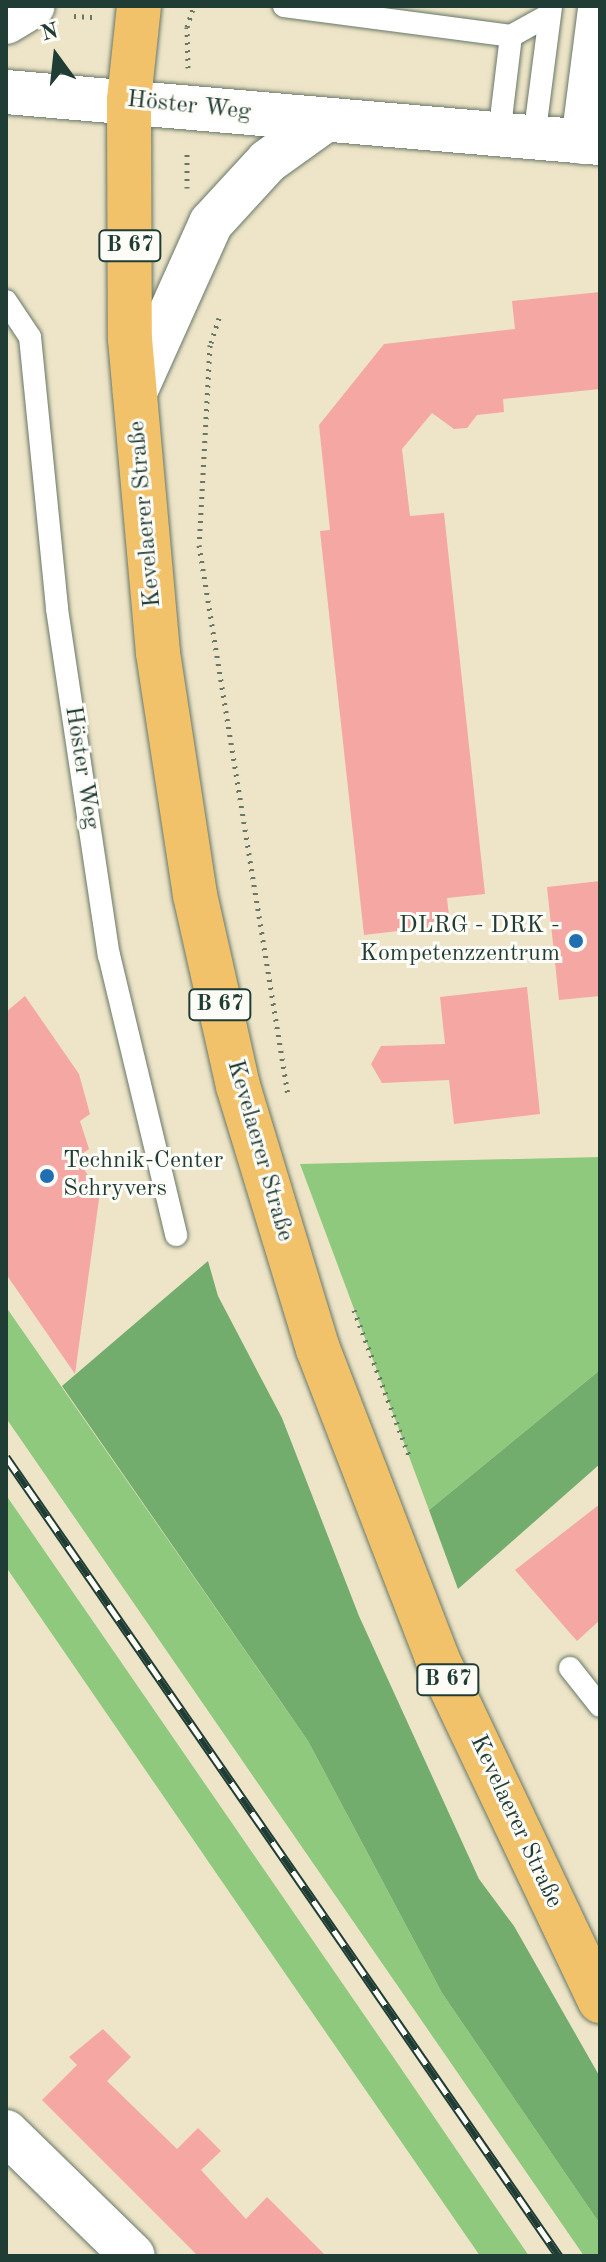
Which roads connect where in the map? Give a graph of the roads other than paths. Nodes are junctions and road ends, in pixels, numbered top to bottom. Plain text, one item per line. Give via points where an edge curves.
1 (33, 6) edge
2 (139, 6) edge
3 (284, 6) edge
4 (600, 9) edge
5 (550, 11) edge
6 (6, 22) edge
7 (511, 36) junction
8 (6, 92) edge
9 (129, 100) junction
10 (324, 121) junction
11 (517, 136) junction
12 (592, 142) edge
13 (6, 301) edge
14 (135, 392) junction
15 (176, 1235) dead end
16 (570, 1668) dead end
17 (600, 1706) edge
18 (600, 2001) edge
19 (6, 2132) edge
20 (133, 2256) edge

1 - 6 street
2 - 9 main road, Kevelaerer Straße / B 67
3 - 7 lane
4 - 12 street
5 - 7 lane
5 - 11 lane
7 - 11 lane
8 - 9 street, Höster Weg
9 - 10 street, Höster Weg
9 - 14 main road, Kevelaerer Straße / B 67
10 - 11 street, Höster Weg
10 - 14 street via 268,161 211,223
11 - 12 street, Höster Weg
13 - 15 lane, Höster Weg via 30,337 57,609 109,955
14 - 18 main road, Kevelaerer Straße / B 67 via 158,653 195,895 238,1086 318,1349 437,1658
16 - 17 lane
19 - 20 street

